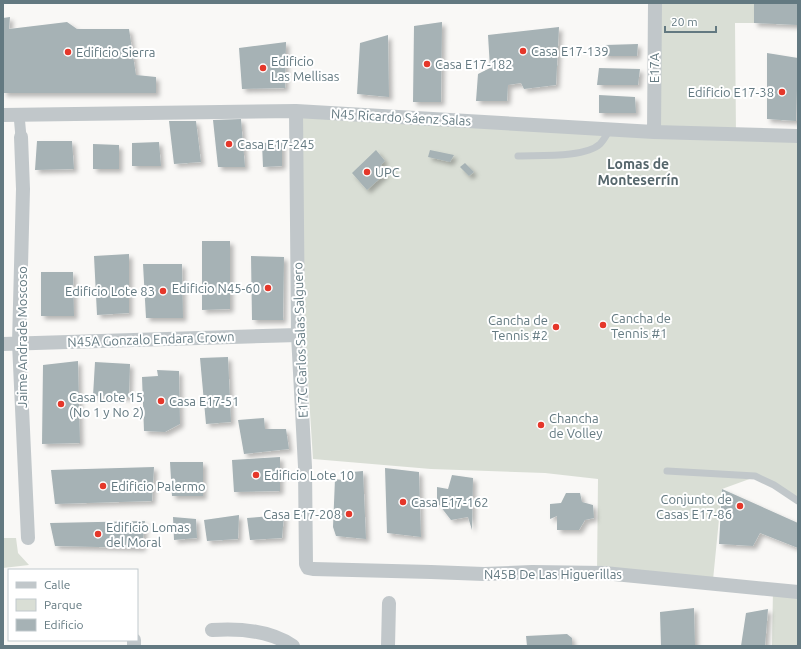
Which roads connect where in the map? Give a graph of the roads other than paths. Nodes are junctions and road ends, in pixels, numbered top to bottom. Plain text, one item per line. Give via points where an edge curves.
1 (655, 3) edge
2 (296, 111) junction
3 (3, 115) edge
4 (19, 115) junction
5 (610, 129) junction
6 (654, 132) junction
7 (798, 136) edge
8 (21, 137) joint
9 (518, 156) dead end
10 (298, 335) junction
11 (19, 343) junction
12 (3, 344) edge
13 (667, 471) dead end
14 (798, 501) edge
15 (28, 538) dead end
16 (308, 568) joint
17 (798, 592) edge
18 (389, 603) dead end
19 (212, 630) dead end
20 (293, 646) edge
21 (388, 646) edge

1 - 6 street, E17A
2 - 4 street, N45 Ricardo Sáenz Salas
2 - 5 street, N45 Ricardo Sáenz Salas
2 - 10 street, E17C Carlos Salas Salguero
3 - 4 street, N45 Ricardo Sáenz Salas
4 - 8 street
5 - 6 street, N45 Ricardo Sáenz Salas
5 - 9 lane via 600,144 590,151 579,154
6 - 7 street, N45 Ricardo Sáenz Salas
8 - 11 street, Jaime Andrade Moscoso via 23,189
10 - 11 street, N45A Gonzalo Endara Crown
10 - 16 street, E17C Carlos Salas Salguero
11 - 12 street, N45A Gonzalo Endara Crown
11 - 15 street, Jaime Andrade Moscoso
13 - 14 lane via 756,476
16 - 17 street, N45B De Las Higuerillas via 484,574 604,572
18 - 21 street
19 - 20 street via 265,633

